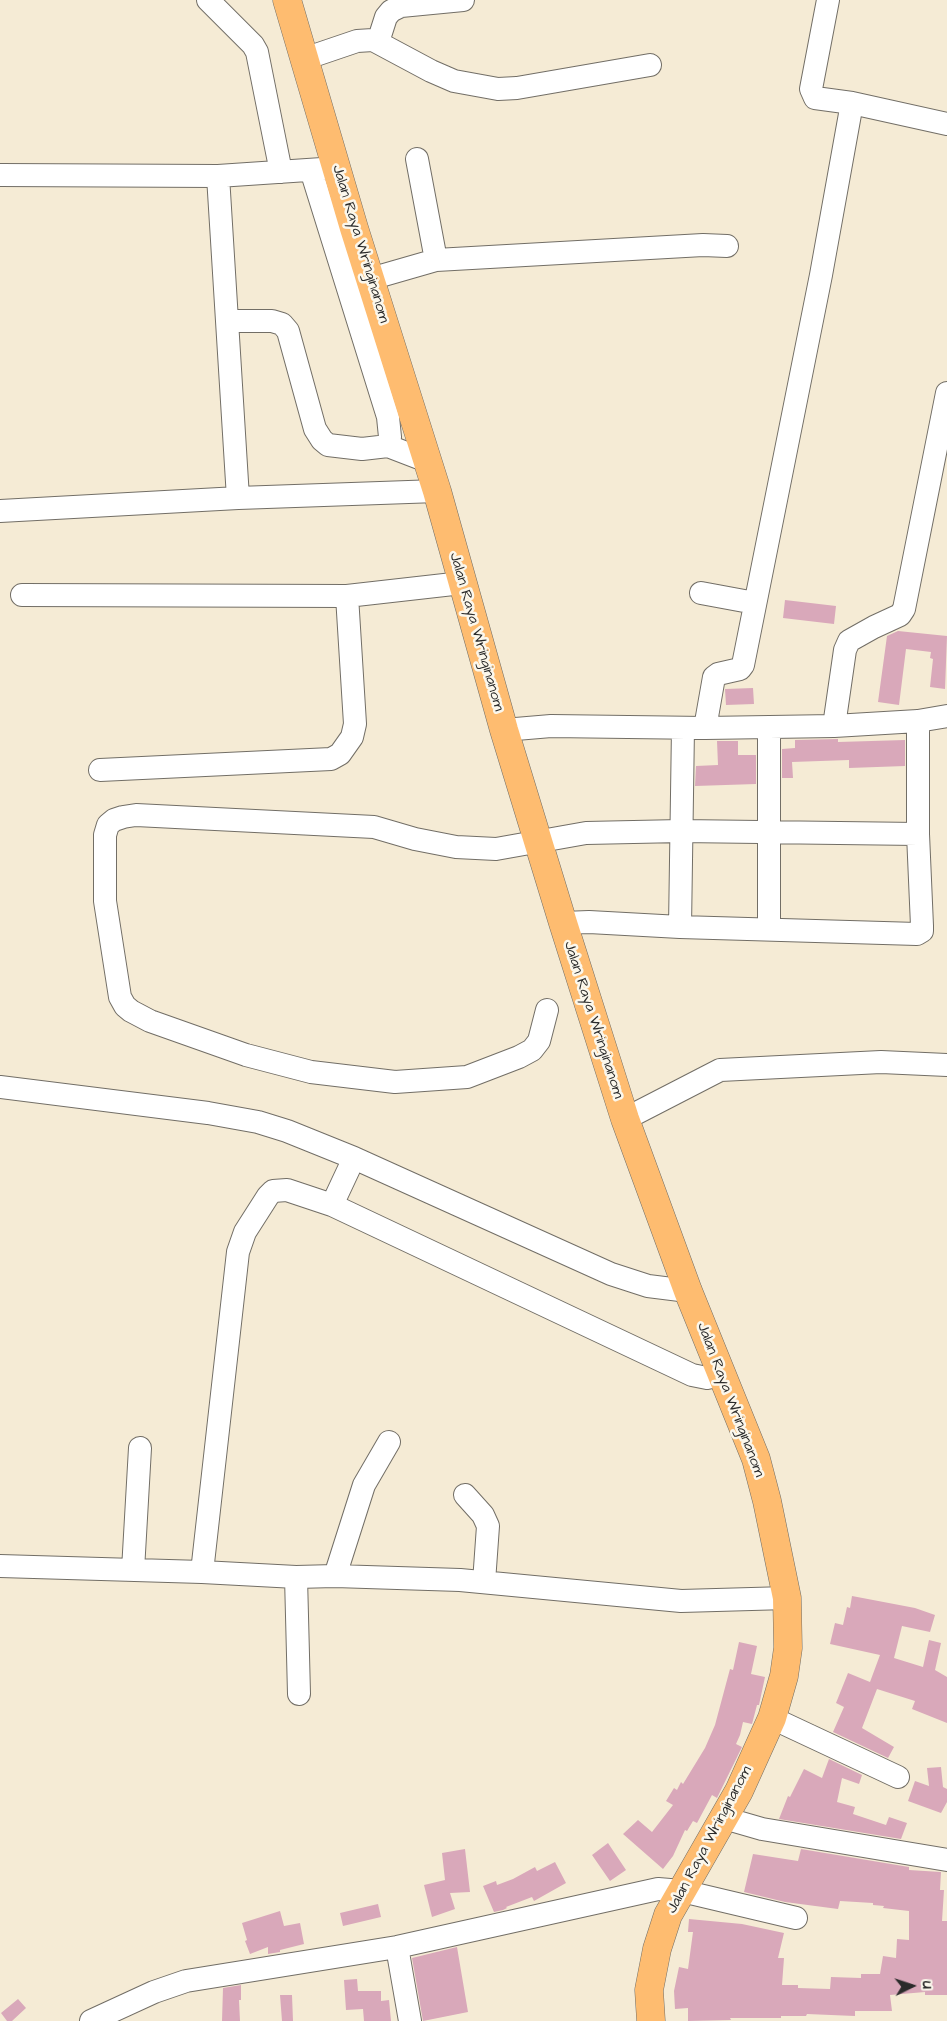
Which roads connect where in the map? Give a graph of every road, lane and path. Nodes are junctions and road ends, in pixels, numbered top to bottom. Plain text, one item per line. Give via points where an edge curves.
1 (208, 0) edge
2 (287, 0) edge
3 (463, 0) edge
4 (828, 0) edge
5 (358, 43) junction
6 (304, 59) junction
7 (650, 65) dead end
8 (852, 103) junction
9 (947, 124) edge
10 (417, 159) dead end
11 (324, 169) junction
12 (281, 172) junction
13 (0, 175) edge
14 (218, 176) junction
15 (727, 246) dead end
16 (430, 261) junction
17 (370, 279) junction
18 (227, 321) junction
19 (947, 393) edge
20 (388, 446) junction
21 (427, 461) junction
22 (437, 491) junction
23 (238, 498) junction
24 (0, 511) edge
25 (462, 583) junction
26 (701, 593) dead end
27 (22, 595) dead end
28 (347, 596) junction
29 (755, 603) junction
30 (947, 716) edge
31 (918, 721) junction
32 (834, 726) junction
33 (528, 728) junction
34 (682, 728) junction
35 (705, 728) junction
36 (769, 728) junction
37 (100, 770) dead end
38 (681, 831) junction
39 (769, 832) junction
40 (918, 834) junction
41 (537, 841) junction
42 (587, 923) junction
43 (680, 927) junction
44 (768, 929) junction
45 (546, 1010) dead end
46 (947, 1065) edge
47 (0, 1087) edge
48 (645, 1109) junction
49 (354, 1158) junction
50 (332, 1205) junction
51 (688, 1290) junction
52 (722, 1376) junction
53 (390, 1442) dead end
54 (140, 1448) dead end
55 (465, 1495) dead end
56 (0, 1566) edge
57 (133, 1570) junction
58 (202, 1572) junction
59 (335, 1576) junction
60 (296, 1577) junction
61 (484, 1582) junction
62 (788, 1598) junction
63 (299, 1694) dead end
64 (772, 1718) junction
65 (898, 1777) dead end
66 (724, 1818) junction
67 (947, 1860) edge
68 (682, 1891) junction
69 (796, 1918) dead end
70 (397, 1947) junction
71 (91, 2021) edge
72 (410, 2021) edge
73 (651, 2021) edge

1 - 12 street via 257,52
2 - 6 main road, Jalan Raya Wringinanom
3 - 5 street via 401,6 390,11
4 - 8 street via 812,94 815,98
5 - 6 street
5 - 7 street via 454,81 498,89
6 - 11 main road, Jalan Raya Wringinanom
8 - 9 street
8 - 29 street
10 - 16 street
11 - 12 street
11 - 17 main road, Jalan Raya Wringinanom
11 - 20 street via 388,417
12 - 14 street
13 - 14 street
14 - 18 street
15 - 16 street
16 - 17 street
17 - 21 main road, Jalan Raya Wringinanom
18 - 20 street via 272,321 282,324 288,331 315,429 328,445 362,449
18 - 23 street
19 - 32 street via 904,609 900,615 849,642 845,650
20 - 21 street
21 - 22 main road, Jalan Raya Wringinanom
22 - 23 street
22 - 25 main road, Jalan Raya Wringinanom
23 - 24 street
25 - 28 street
25 - 33 main road, Jalan Raya Wringinanom
26 - 29 street
27 - 28 street
28 - 37 street via 355,724 352,737 340,754 331,759
29 - 35 street via 743,665 740,669 714,677
30 - 31 street
31 - 32 street
31 - 40 street
32 - 36 street
33 - 34 street
33 - 41 main road, Jalan Raya Wringinanom
34 - 35 street
34 - 38 street
35 - 36 street
36 - 39 street
38 - 39 street
38 - 41 street via 575,835
38 - 43 street
39 - 40 street
39 - 44 street
40 - 44 street via 922,931 917,934
41 - 42 main road, Jalan Raya Wringinanom
41 - 45 street via 496,849 456,848 374,826 136,815 114,820 108,825 105,835 105,901 120,997 131,1012 246,1055 311,1072 395,1082 467,1077 532,1050 539,1041
42 - 43 street
42 - 48 main road, Jalan Raya Wringinanom
43 - 44 street
46 - 48 street via 881,1062 720,1070
47 - 49 street via 238,1118 287,1131
48 - 51 main road, Jalan Raya Wringinanom
49 - 50 street
49 - 51 street via 611,1274 648,1286
50 - 52 street via 692,1375
50 - 58 street via 287,1190 273,1191 240,1242
51 - 52 main road, Jalan Raya Wringinanom
52 - 62 main road, Jalan Raya Wringinanom via 756,1459
53 - 59 street via 364,1485
54 - 57 street
55 - 61 street via 483,1515 488,1526
56 - 57 street
57 - 58 street
58 - 60 street
59 - 60 street
59 - 61 street
60 - 63 street
61 - 62 street via 681,1601
62 - 64 main road, Jalan Raya Wringinanom via 788,1648
64 - 65 street
64 - 66 main road, Jalan Raya Wringinanom
66 - 67 street via 762,1829
66 - 68 main road, Jalan Raya Wringinanom
68 - 69 street
68 - 70 street via 658,1889 641,1892
68 - 73 main road, Jalan Raya Wringinanom via 668,1915 656,1949 650,1990
70 - 71 street via 186,1982 154,1992
70 - 72 street

